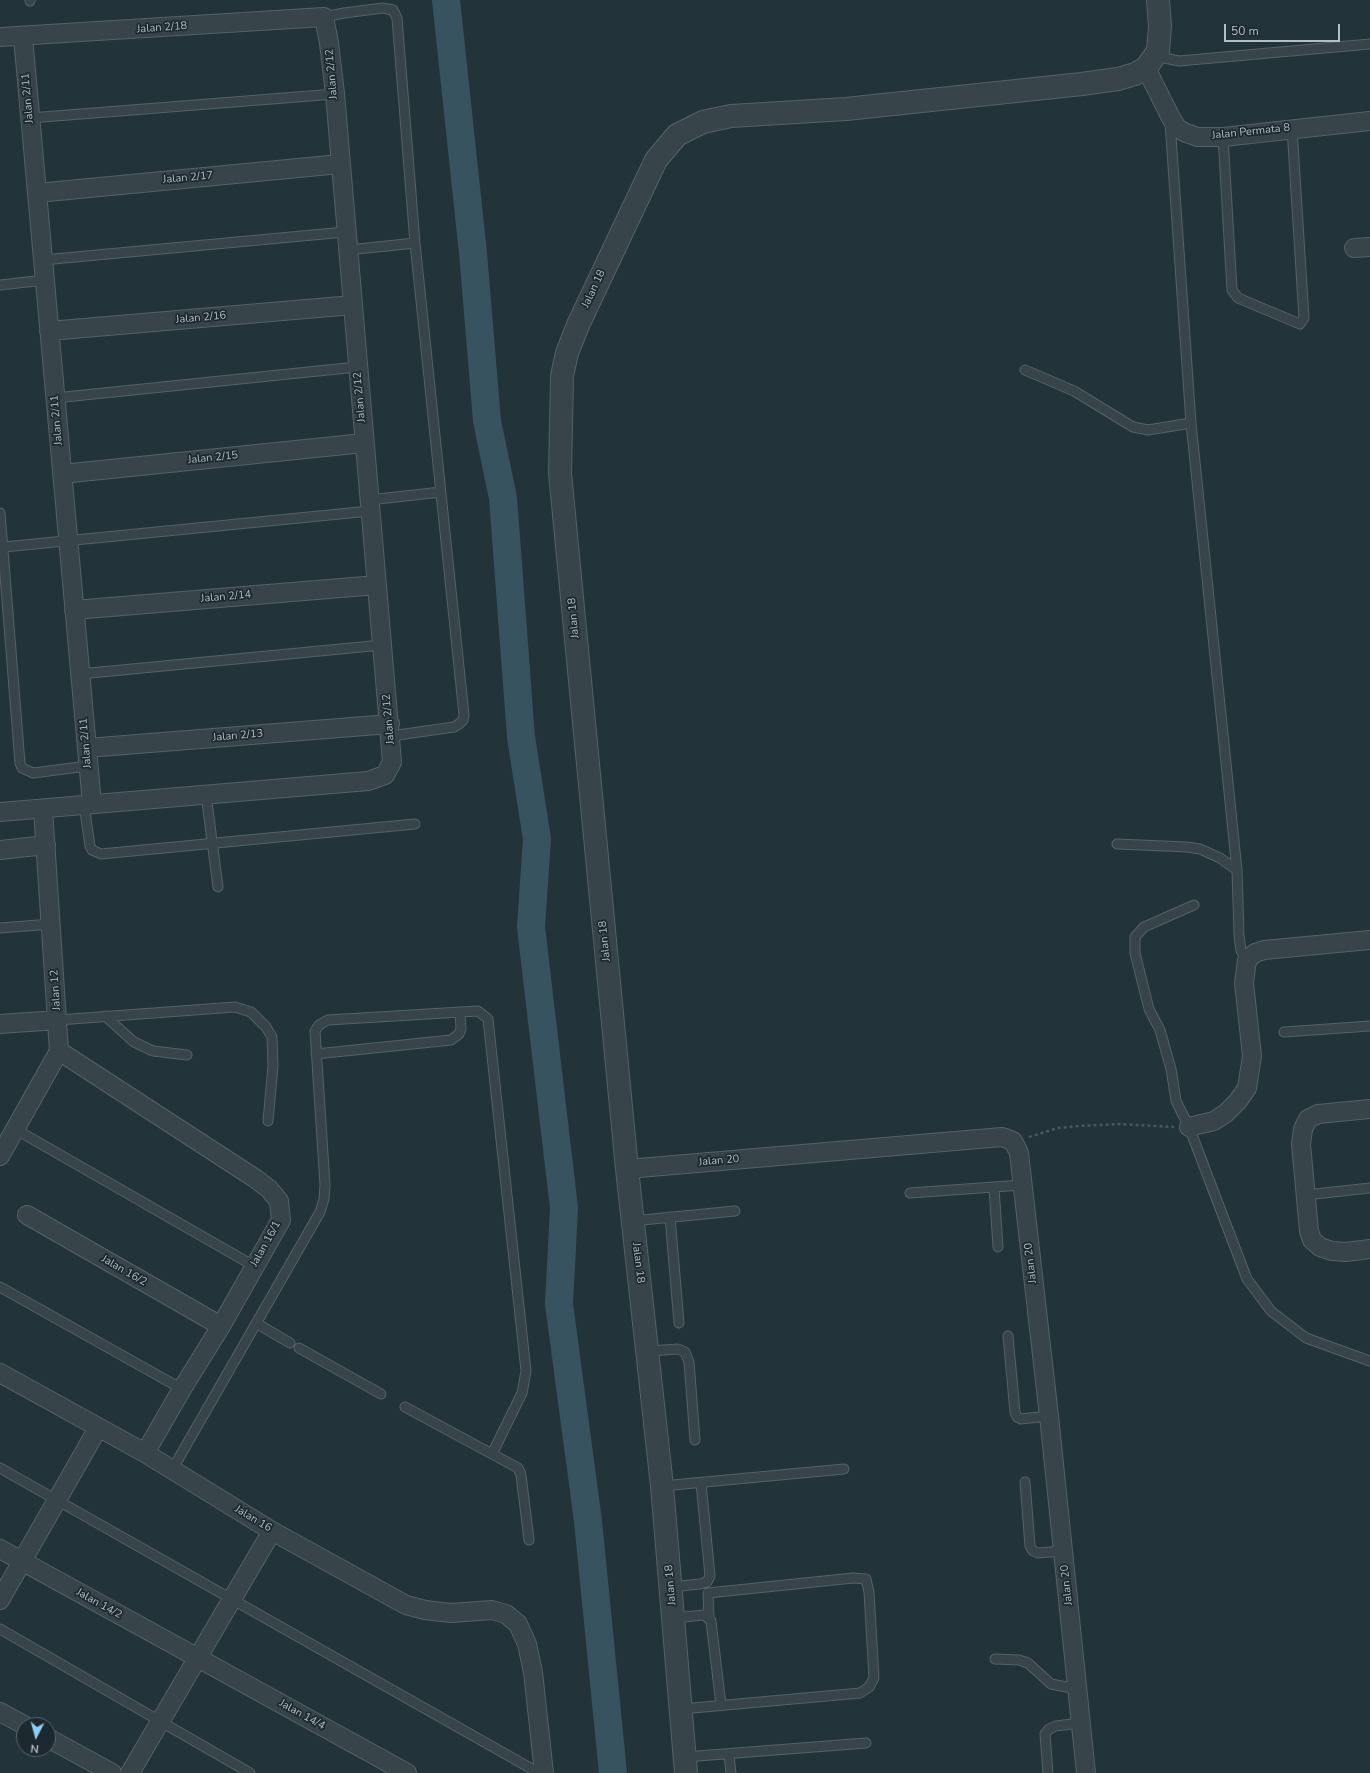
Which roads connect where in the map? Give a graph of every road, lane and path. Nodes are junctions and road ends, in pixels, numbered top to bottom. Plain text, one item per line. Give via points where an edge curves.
1 (1158, 0) edge
2 (324, 17) junction
3 (0, 37) edge
4 (23, 37) junction
5 (1370, 44) edge
6 (1151, 63) junction
7 (334, 94) junction
8 (1170, 116) junction
9 (30, 118) junction
10 (1370, 121) edge
11 (1292, 128) junction
12 (1223, 137) junction
13 (340, 164) junction
14 (37, 193) junction
15 (345, 232) junction
16 (415, 243) junction
17 (348, 250) junction
18 (43, 260) junction
19 (45, 280) junction
20 (0, 285) edge
21 (353, 305) junction
22 (49, 331) junction
23 (357, 367) junction
24 (1025, 370) dead end
25 (55, 398) junction
26 (1191, 423) junction
27 (364, 443) junction
28 (62, 474) junction
29 (441, 492) junction
30 (370, 506) junction
31 (0, 513) edge
32 (68, 540) junction
33 (4, 547) junction
34 (377, 585) junction
35 (74, 610) junction
36 (382, 645) junction
37 (80, 674) junction
38 (390, 730) junction
39 (87, 748) junction
40 (88, 766) junction
41 (206, 794) junction
42 (88, 805) junction
43 (43, 809) junction
44 (0, 812) edge
45 (415, 824) dead end
46 (212, 844) junction
47 (1117, 844) dead end
48 (46, 845) junction
49 (0, 850) edge
50 (1237, 870) junction
51 (218, 887) dead end
52 (1194, 905) dead end
53 (51, 924) junction
54 (0, 928) edge
55 (1370, 940) edge
56 (1247, 960) junction
57 (460, 1012) junction
58 (104, 1016) junction
59 (58, 1020) junction
60 (0, 1024) edge
61 (1370, 1026) edge
62 (1284, 1032) dead end
63 (59, 1051) junction
64 (316, 1054) junction
65 (187, 1055) dead end
66 (1370, 1109) edge
67 (268, 1122) dead end
68 (1189, 1127) junction
69 (15, 1129) junction
70 (1013, 1141) junction
71 (0, 1156) edge
72 (627, 1169) junction
73 (1022, 1185) junction
74 (994, 1188) junction
75 (1370, 1188) edge
76 (910, 1193) dead end
77 (1306, 1195) junction
78 (735, 1211) dead end
79 (26, 1215) dead end
80 (670, 1217) junction
81 (632, 1221) junction
82 (998, 1247) dead end
83 (1370, 1249) edge
84 (254, 1266) junction
85 (0, 1287) edge
86 (256, 1323) junction
87 (679, 1323) dead end
88 (221, 1326) junction
89 (1008, 1336) dead end
90 (290, 1343) dead end
91 (299, 1348) dead end
92 (649, 1351) junction
93 (1370, 1361) edge
94 (0, 1373) edge
95 (182, 1389) junction
96 (381, 1394) dead end
97 (405, 1407) dead end
98 (1049, 1416) junction
99 (98, 1428) junction
100 (695, 1440) dead end
101 (145, 1453) junction
102 (492, 1454) junction
103 (0, 1468) edge
104 (844, 1469) dead end
105 (172, 1470) junction
106 (1025, 1482) dead end
107 (701, 1483) junction
108 (662, 1486) junction
109 (58, 1501) junction
110 (272, 1531) junction
111 (529, 1540) dead end
112 (0, 1549) edge
113 (1063, 1551) junction
114 (23, 1562) junction
115 (671, 1587) junction
116 (232, 1599) junction
117 (0, 1600) edge
118 (674, 1618) junction
119 (709, 1618) junction
120 (0, 1629) edge
121 (198, 1658) junction
122 (995, 1659) dead end
123 (1077, 1689) junction
124 (721, 1705) junction
125 (682, 1709) junction
126 (0, 1712) edge
127 (16, 1721) edge
128 (161, 1721) junction
129 (1080, 1723) junction
130 (56, 1742) edge
131 (866, 1743) dead end
132 (729, 1755) junction
133 (685, 1765) edge
134 (404, 1772) edge
135 (112, 1773) edge
136 (130, 1773) edge
137 (250, 1773) edge
138 (538, 1773) edge
139 (544, 1773) edge
140 (731, 1773) edge
141 (1048, 1773) edge
142 (1086, 1773) edge

1 - 6 street via 1159,44
2 - 4 street, Jalan 2/18
2 - 7 street, Jalan 2/12 via 330,43
2 - 16 lane via 383,8 393,10 397,18
3 - 4 street, Jalan 2/18
4 - 9 street, Jalan 2/11
5 - 6 lane
6 - 8 street, Jalan Permata 8
6 - 72 street, Jalan 18 via 1118,79 1082,84 846,109 732,116 703,122 677,135 656,160 578,325 562,376 560,473
7 - 9 lane
7 - 13 street, Jalan 2/12
8 - 12 street, Jalan Permata 8 via 1177,128 1186,133
8 - 26 lane
9 - 14 street, Jalan 2/11
10 - 11 street, Jalan Permata 8
11 - 12 street, Jalan Permata 8
11 - 12 lane via 1304,318 1300,324 1238,298 1232,290
13 - 14 street, Jalan 2/17
13 - 15 street, Jalan 2/12
14 - 18 street, Jalan 2/11
15 - 17 street, Jalan 2/12
15 - 18 lane
16 - 17 lane
16 - 29 lane
17 - 21 street, Jalan 2/12
18 - 19 street, Jalan 2/11
19 - 20 lane
19 - 22 street, Jalan 2/11
21 - 22 street, Jalan 2/16
21 - 23 street, Jalan 2/12
22 - 25 street, Jalan 2/11
23 - 25 lane
23 - 27 street, Jalan 2/12
24 - 26 lane via 1074,391 1133,427 1148,430
25 - 28 street, Jalan 2/11
26 - 50 lane
27 - 28 street, Jalan 2/15
27 - 30 street, Jalan 2/12
28 - 32 street, Jalan 2/11
29 - 30 lane
29 - 38 lane via 463,720 454,726
30 - 32 lane
30 - 34 street, Jalan 2/12
31 - 33 lane
32 - 33 lane
32 - 35 street, Jalan 2/11
33 - 40 lane via 20,763 22,768 33,773
34 - 35 street, Jalan 2/14
34 - 36 street, Jalan 2/12
35 - 37 street, Jalan 2/11
36 - 37 lane
36 - 38 street, Jalan 2/12
37 - 39 street, Jalan 2/11
38 - 39 street, Jalan 2/13
38 - 41 street, Jalan 2/12 via 392,762 385,775 368,781
39 - 40 street, Jalan 2/11
40 - 42 street, Jalan 2/11
41 - 42 street
41 - 46 lane
42 - 43 street
42 - 46 lane via 90,846 92,850 101,854
43 - 44 street
43 - 48 street, Jalan 12
45 - 46 lane
46 - 51 lane
47 - 50 lane via 1200,849 1220,858
48 - 49 street
48 - 53 street, Jalan 12
50 - 56 lane via 1239,935 1241,951
52 - 68 lane via 1144,927 1135,937 1135,953 1149,1009 1160,1030 1171,1069 1176,1101
53 - 54 lane
53 - 59 street, Jalan 12
55 - 56 street via 1264,950
56 - 68 street via 1244,983 1252,1056 1247,1088 1226,1113 1214,1121
57 - 64 lane via 461,1029 456,1038 451,1040
57 - 64 lane via 328,1020 315,1031
57 - 102 lane via 478,1011 488,1019 526,1371 522,1393
58 - 59 lane
58 - 65 lane via 140,1045 153,1051
58 - 67 lane via 235,1007 251,1012 272,1037 273,1066
59 - 60 street
59 - 63 street, Jalan 12
61 - 62 lane
63 - 69 street
63 - 84 street, Jalan 16/1 via 269,1189 279,1201 281,1220
64 - 86 lane via 324,1199 314,1224
66 - 77 street via 1318,1114 1308,1119 1303,1129 1302,1144
68 - 70 path via 1119,1124 1078,1126 1058,1128
68 - 93 lane via 1247,1279 1271,1312 1306,1338
69 - 71 street
69 - 84 lane
70 - 72 street, Jalan 20 via 1002,1137
70 - 73 street, Jalan 20 via 1019,1153
72 - 81 street, Jalan 18
73 - 74 lane
73 - 98 street, Jalan 20
74 - 76 lane
74 - 82 lane
75 - 77 lane
77 - 83 street via 1312,1240 1332,1251
78 - 80 lane
79 - 88 street, Jalan 16/2
80 - 81 lane
80 - 87 lane
81 - 92 street, Jalan 18
84 - 88 street, Jalan 16/1
85 - 95 lane
86 - 90 lane
86 - 105 lane
88 - 95 street, Jalan 16/1
89 - 98 lane via 1017,1417 1021,1419
91 - 96 lane
92 - 100 lane via 678,1349 685,1352 689,1362
92 - 108 street, Jalan 18
94 - 99 street, Jalan 16
95 - 101 street, Jalan 16/1
97 - 102 lane
98 - 113 street, Jalan 20
99 - 101 street, Jalan 16
99 - 109 street
101 - 105 street, Jalan 16
102 - 111 lane via 518,1468 522,1475
103 - 109 lane
104 - 107 lane
105 - 110 street, Jalan 16
106 - 113 lane via 1030,1546 1038,1553
107 - 108 lane
107 - 115 lane via 710,1576 707,1582 700,1584
108 - 115 street, Jalan 18
109 - 114 street
109 - 116 lane
110 - 116 street
110 - 139 street, Jalan 16 via 406,1604 425,1610 451,1613 492,1610 506,1614 518,1624 527,1644 532,1672
112 - 114 street, Jalan 14/2
113 - 123 street, Jalan 20
114 - 117 street
114 - 121 street, Jalan 14/2
115 - 118 street, Jalan 18
116 - 121 street
116 - 138 lane
118 - 119 lane via 704,1615
118 - 125 street, Jalan 18
119 - 124 lane
119 - 124 lane via 708,1593 853,1578 866,1579 869,1592 874,1678 869,1687 860,1693
120 - 128 lane
121 - 128 street
121 - 134 street, Jalan 14/4
122 - 123 lane via 1028,1663 1051,1684
123 - 129 street, Jalan 20
124 - 125 lane
125 - 133 street, Jalan 18
126 - 127 street
128 - 136 street
128 - 137 lane
129 - 141 lane via 1048,1729 1045,1734
129 - 142 street, Jalan 20
130 - 135 street
131 - 132 lane
132 - 133 lane
132 - 140 lane

